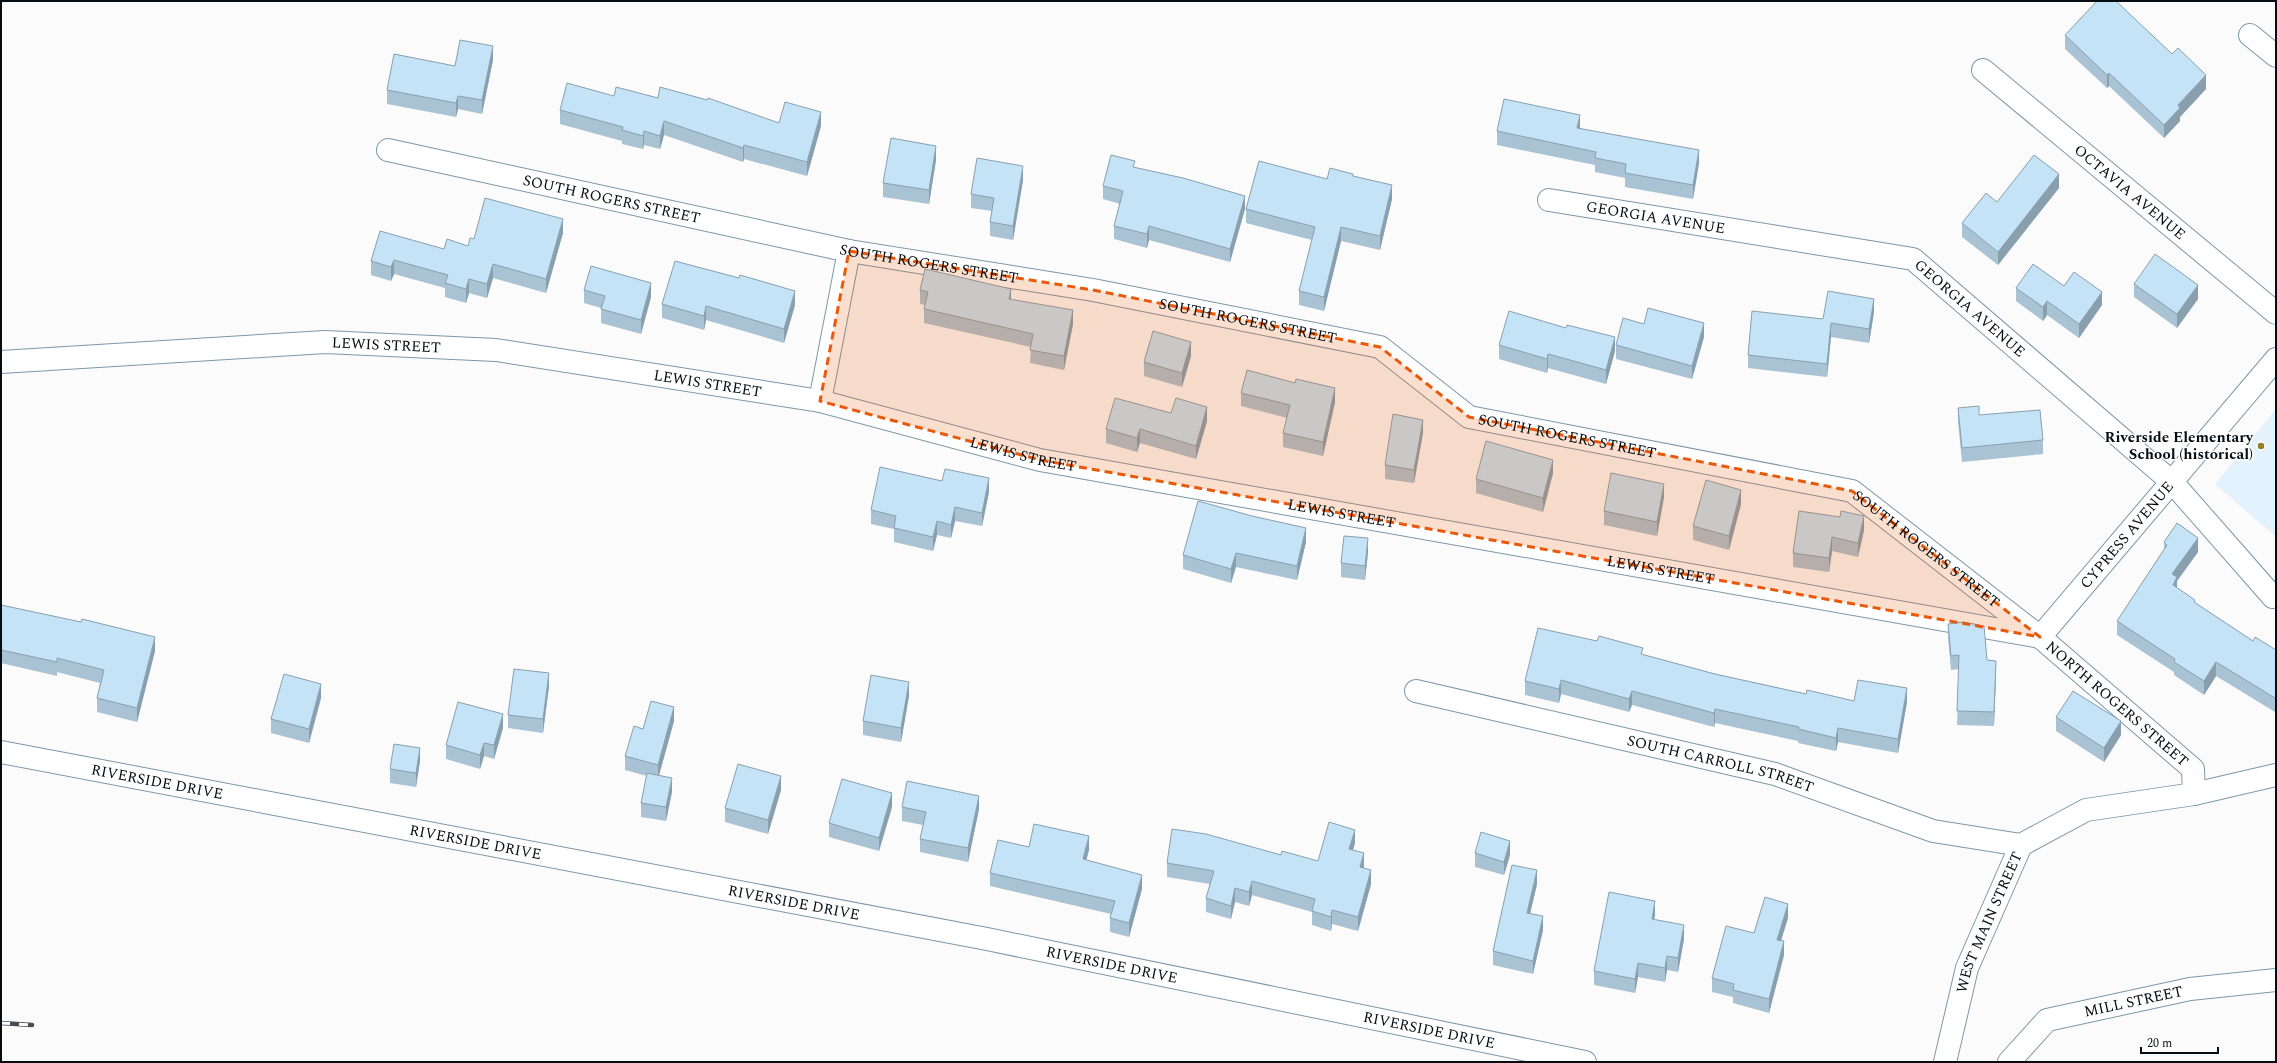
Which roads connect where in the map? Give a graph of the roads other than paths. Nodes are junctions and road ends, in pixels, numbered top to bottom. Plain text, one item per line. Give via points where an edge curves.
1 (2250, 35) dead end
2 (2276, 56) edge
3 (1983, 70) dead end
4 (388, 150) dead end
5 (1550, 200) dead end
6 (849, 251) junction
7 (2276, 313) edge
8 (2276, 359) edge
9 (1, 362) edge
10 (820, 401) junction
11 (2172, 482) junction
12 (2272, 597) dead end
13 (2040, 637) junction
14 (1416, 691) dead end
15 (1, 752) edge
16 (2276, 775) edge
17 (2194, 794) junction
18 (2021, 845) junction
19 (2276, 980) edge
20 (1586, 1062) edge
21 (1945, 1062) edge
22 (2009, 1062) edge

1 - 2 street
3 - 7 street, OCTAVIA AVENUE
4 - 6 street, SOUTH ROGERS STREET
5 - 11 street, GEORGIA AVENUE via 1914,259
6 - 10 street
6 - 13 street, SOUTH ROGERS STREET via 1093,290 1380,347 1468,417 1852,491
8 - 11 street, CYPRESS AVENUE
9 - 10 street, LEWIS STREET via 325,342 488,350
10 - 13 street, LEWIS STREET via 1040,460
11 - 12 street, GEORGIA AVENUE
11 - 13 street, CYPRESS AVENUE
13 - 17 street, NORTH ROGERS STREET via 2193,769
14 - 18 street, SOUTH CARROLL STREET via 1775,774 1933,831
15 - 20 street, RIVERSIDE DRIVE via 987,939
16 - 17 street
17 - 18 street, WEST MAIN STREET via 2086,810
18 - 21 street, WEST MAIN STREET via 1967,968
19 - 22 street, MILL STREET via 2190,989 2047,1020

